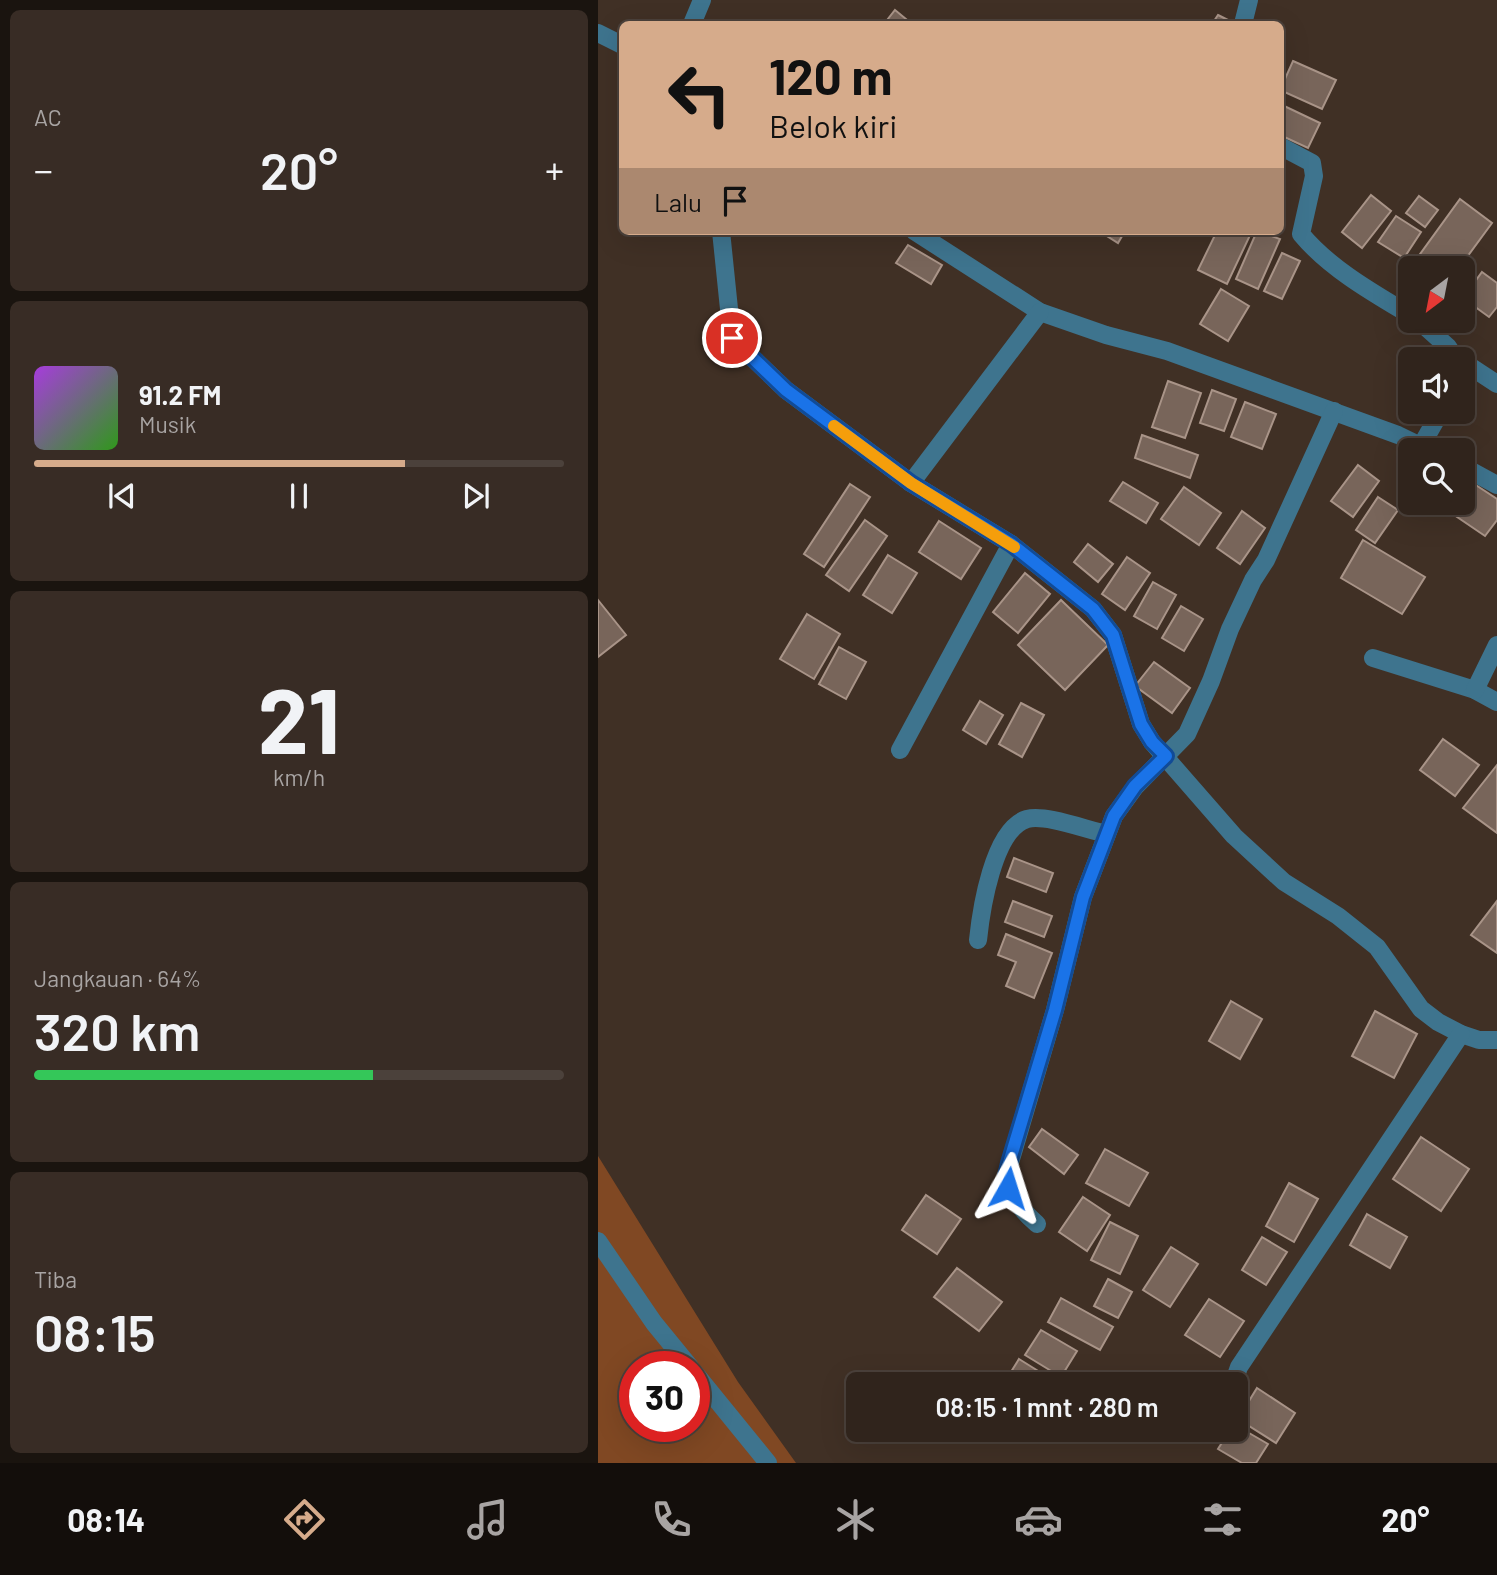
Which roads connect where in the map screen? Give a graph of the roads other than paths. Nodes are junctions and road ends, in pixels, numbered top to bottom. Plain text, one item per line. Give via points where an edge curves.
1 (702, 0) edge
2 (1249, 0) edge
3 (693, 21) edge
4 (1244, 21) edge
5 (598, 33) edge
6 (619, 44) edge
7 (1284, 148) edge
8 (721, 235) edge
9 (920, 235) edge
10 (1398, 307) edge
11 (1040, 312) junction
12 (1432, 333) edge
13 (1448, 347) edge
14 (1475, 370) edge
15 (1496, 384) edge
16 (1334, 411) junction
17 (1400, 438) edge
18 (1475, 473) edge
19 (911, 483) junction
20 (1496, 485) edge
21 (1011, 544) junction
22 (1496, 645) edge
23 (1373, 658) dead end
24 (1475, 690) junction
25 (1496, 702) edge
26 (900, 750) dead end
27 (1166, 756) junction
28 (1107, 834) junction
29 (978, 940) dead end
30 (1461, 1034) junction
31 (1496, 1040) edge
32 (1037, 1224) dead end
33 (598, 1241) edge
34 (677, 1351) edge
35 (1237, 1372) edge
36 (710, 1392) edge
37 (768, 1463) edge

1 - 3 street
2 - 4 street
5 - 6 street
7 - 10 street via 1312,163 1314,176 1301,234 1311,247
8 - 19 street via 732,338 786,390
9 - 11 street
11 - 16 street via 1167,351
11 - 19 street
12 - 13 street
14 - 15 street
16 - 17 street
16 - 27 street via 1230,629 1187,734
18 - 20 street
19 - 21 street
21 - 26 street
21 - 27 street via 1093,609 1113,635 1141,724
22 - 24 street
23 - 24 street
24 - 25 street
27 - 28 street via 1135,786
27 - 30 street via 1267,868 1363,934 1421,1009
28 - 29 street via 1046,820 1028,819 1017,825 991,872 981,905
28 - 32 street via 1083,897 1006,1176 1008,1188
30 - 31 street
30 - 35 street
33 - 34 street
36 - 37 street

